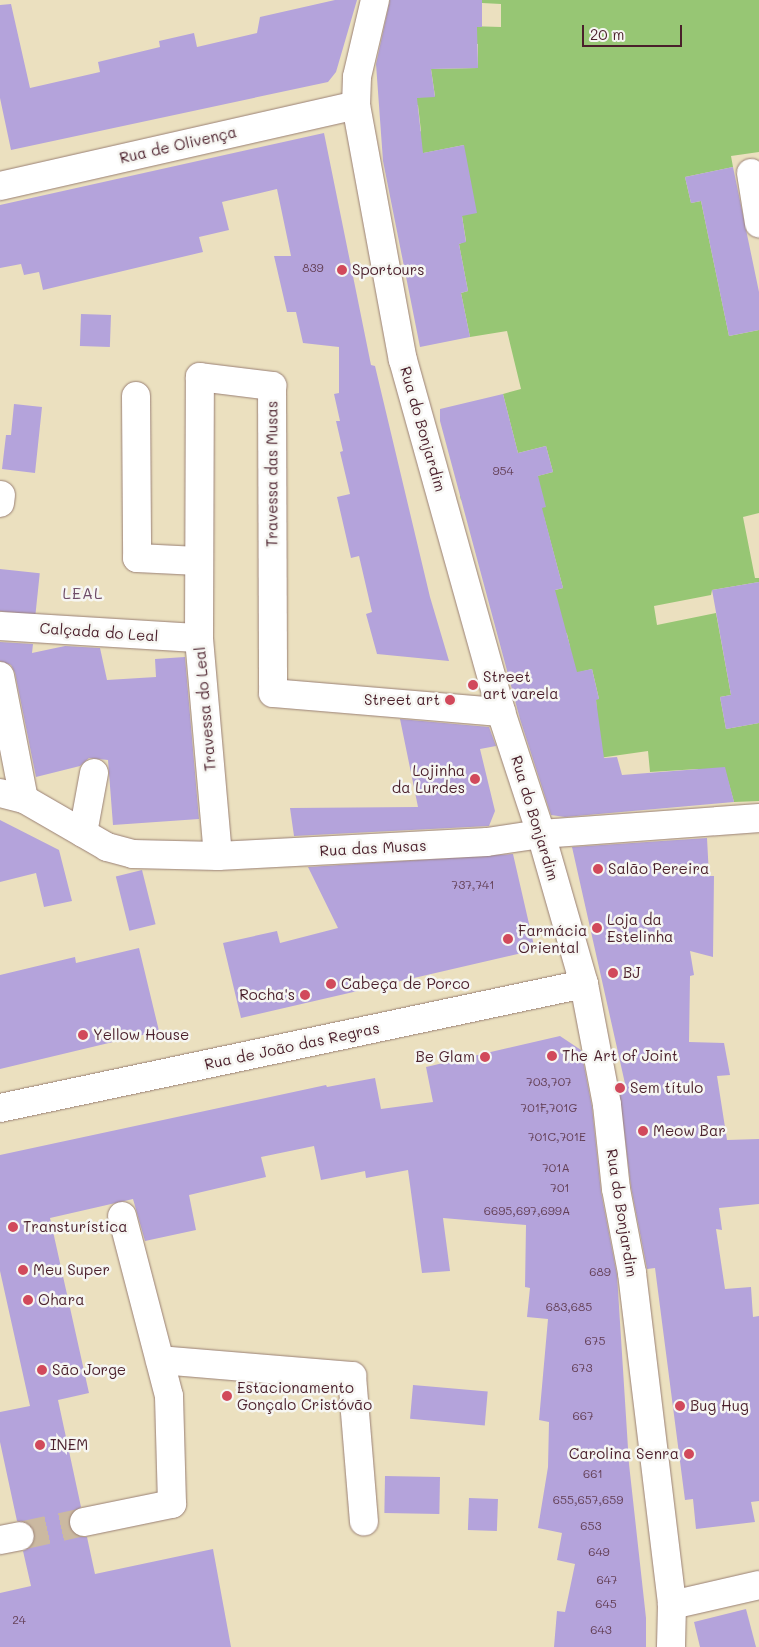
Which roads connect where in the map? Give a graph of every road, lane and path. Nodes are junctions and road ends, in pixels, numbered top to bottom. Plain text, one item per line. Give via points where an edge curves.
1 (375, 0) edge
2 (356, 105) junction
3 (751, 173) dead end
4 (0, 186) edge
5 (759, 223) edge
6 (136, 396) dead end
7 (1, 495) edge
8 (0, 503) edge
9 (198, 561) junction
10 (0, 626) edge
11 (198, 638) junction
12 (0, 676) edge
13 (501, 712) junction
14 (94, 773) dead end
15 (12, 796) edge
16 (759, 818) edge
17 (84, 834) junction
18 (542, 834) junction
19 (218, 856) junction
20 (584, 984) junction
21 (0, 1108) edge
22 (122, 1216) dead end
23 (160, 1360) junction
24 (84, 1522) tunnel mouth
25 (364, 1522) dead end
26 (759, 1585) edge
27 (672, 1605) junction
28 (671, 1647) edge

1 - 2 street, Rua do Bonjardim via 357,76
2 - 4 street, Rua de Olivença
2 - 13 street, Rua do Bonjardim via 403,360
3 - 5 street
6 - 9 street via 137,558
7 - 8 street
9 - 11 street, Travessa do Leal
9 - 13 street, Travessa das Musas via 200,377 272,386 273,693
10 - 11 street, Calçada do Leal
11 - 19 street, Travessa do Leal
12 - 15 street
13 - 18 street, Rua do Bonjardim
14 - 17 street
15 - 17 street, Rua das Musas
16 - 18 street, Rua das Musas
17 - 19 street, Rua das Musas via 107,847 133,854
18 - 19 street, Rua das Musas via 487,842
18 - 20 street, Rua do Bonjardim
20 - 21 street, Rua de João das Regras
20 - 27 street, Rua do Bonjardim via 607,1105 616,1189 632,1273
22 - 23 street
23 - 24 street via 169,1396 172,1504
23 - 25 street via 352,1376
26 - 27 street
27 - 28 street, Rua do Bonjardim

